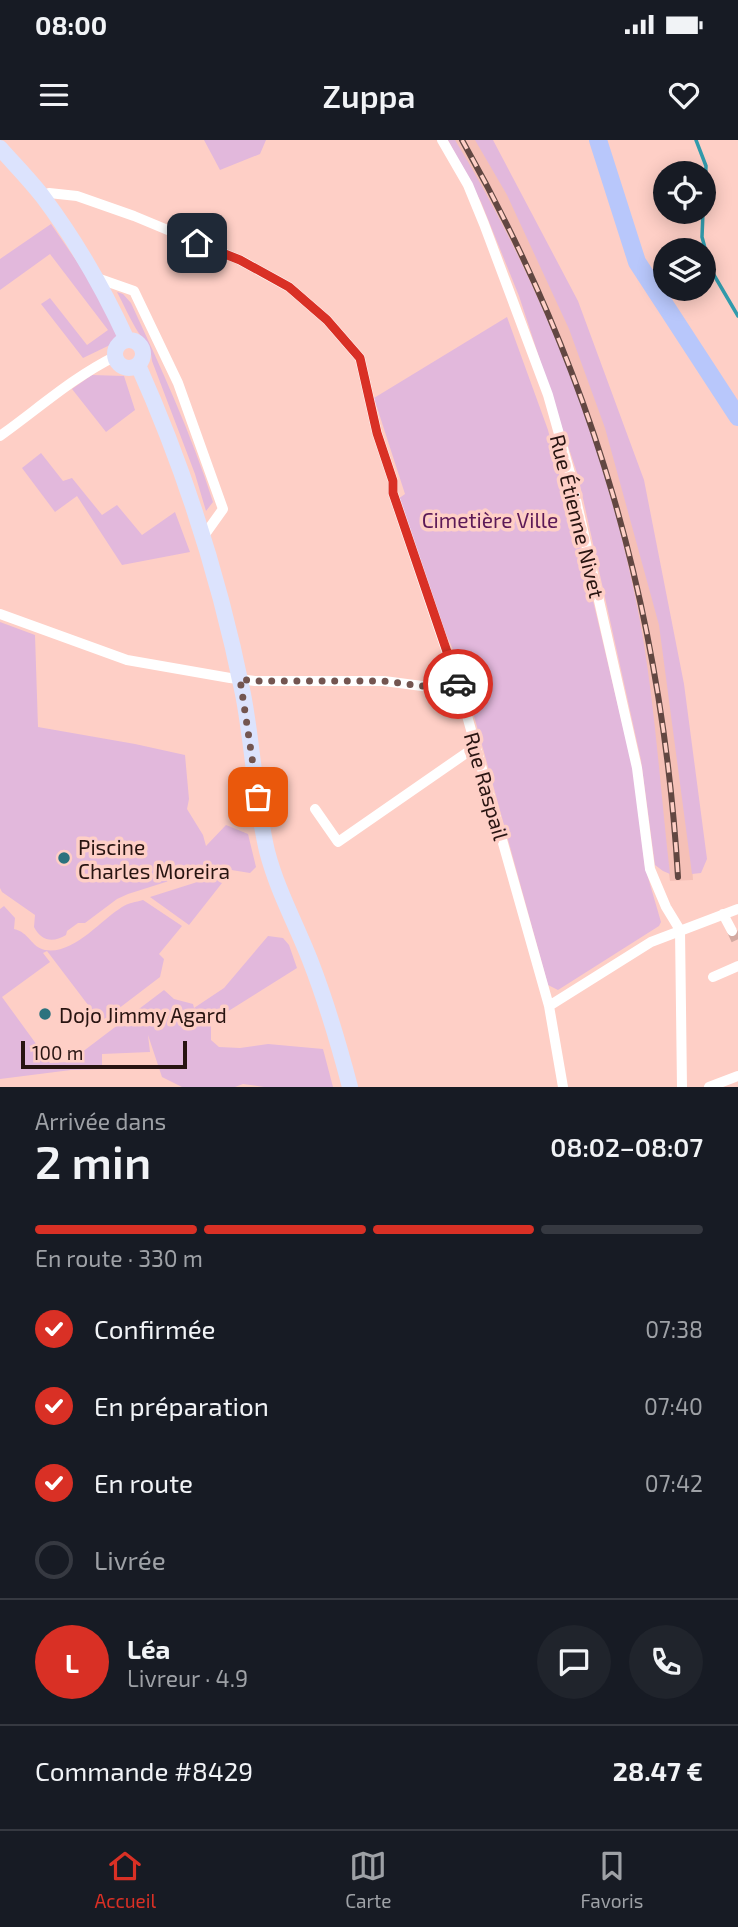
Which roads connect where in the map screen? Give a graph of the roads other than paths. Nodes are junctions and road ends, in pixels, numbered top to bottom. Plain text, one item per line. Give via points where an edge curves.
1 (2, 140) edge
2 (442, 140) edge
3 (598, 140) edge
4 (0, 148) edge
5 (42, 195) junction
6 (97, 278) junction
7 (127, 341) junction
8 (116, 356) junction
9 (138, 365) junction
10 (738, 417) edge
11 (0, 436) edge
12 (203, 537) junction
13 (0, 614) edge
14 (240, 679) junction
15 (460, 691) junction
16 (475, 747) junction
17 (315, 808) dead end
18 (738, 909) edge
19 (723, 914) junction
20 (680, 930) junction
21 (732, 931) dead end
22 (738, 966) edge
23 (713, 976) dead end
24 (549, 1006) junction
25 (738, 1076) edge
26 (350, 1087) edge
27 (563, 1087) edge
28 (682, 1087) edge
29 (709, 1087) edge

1 - 4 street
2 - 20 street, Rue Étienne Nivet via 485,223 548,395 637,768 650,869
3 - 10 main road via 637,261
4 - 5 street
5 - 6 street
5 - 15 street, Rue Raspail via 77,196 240,260 289,287 327,320 360,358 393,493
6 - 7 street
6 - 12 street via 134,291 178,383 223,509
7 - 8 street via 117,348
7 - 9 street via 141,346
8 - 9 street via 125,367
8 - 11 street via 77,377
9 - 12 street via 180,466
12 - 14 street
13 - 14 street via 127,660
14 - 15 street via 384,681
14 - 26 street via 271,865 310,959
15 - 16 street, Rue Raspail
16 - 17 street via 338,842
16 - 24 street, Rue Raspail
18 - 19 street
19 - 20 street
19 - 21 street
20 - 24 street via 651,942
20 - 28 street
22 - 23 street
24 - 27 street, Rue Raspail
25 - 29 street

